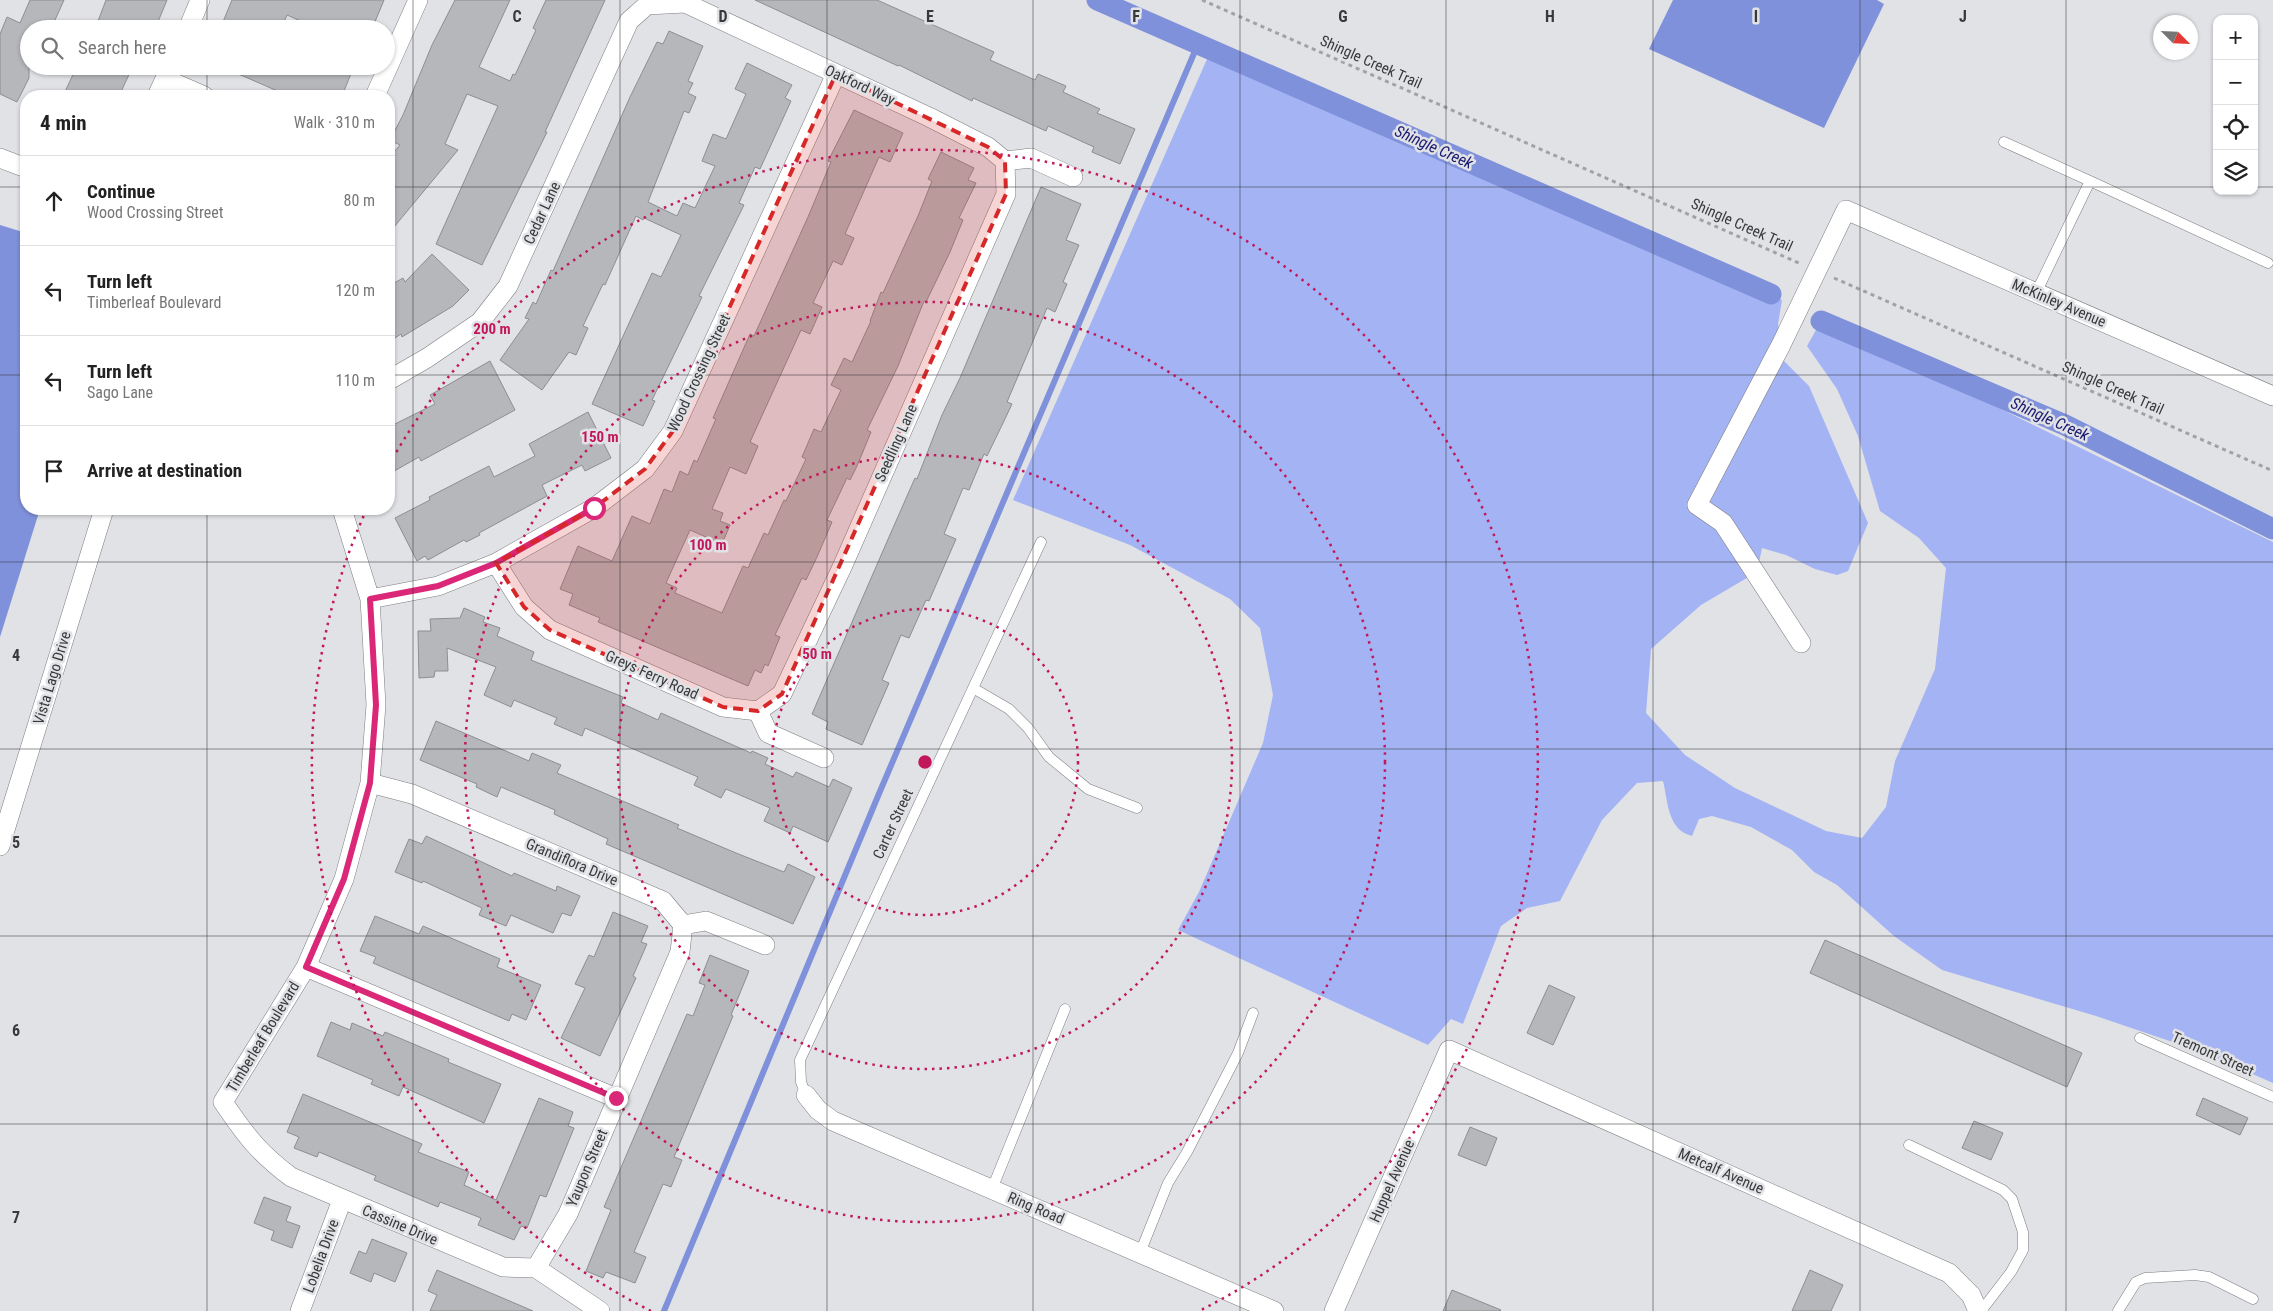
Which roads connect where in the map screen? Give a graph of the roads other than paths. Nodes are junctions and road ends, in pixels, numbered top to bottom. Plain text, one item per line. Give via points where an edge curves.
1 (200, 0) edge
2 (418, 0) edge
3 (645, 2) edge
4 (192, 20) edge
5 (395, 51) edge
6 (836, 74) junction
7 (384, 75) edge
8 (165, 81) edge
9 (188, 90) edge
10 (378, 90) edge
11 (2004, 142) dead end
12 (0, 158) edge
13 (1005, 161) junction
14 (20, 166) edge
15 (1073, 177) dead end
16 (2090, 180) junction
17 (2268, 263) dead end
18 (2036, 294) junction
19 (395, 377) edge
20 (2273, 396) edge
21 (102, 515) edge
22 (344, 515) edge
23 (1041, 542) dead end
24 (496, 563) junction
25 (370, 599) junction
26 (1801, 643) dead end
27 (973, 688) junction
28 (758, 712) junction
29 (824, 758) dead end
30 (370, 783) junction
31 (1138, 808) dead end
32 (0, 846) edge
33 (683, 925) junction
34 (765, 945) dead end
35 (306, 967) junction
36 (1065, 1009) dead end
37 (1253, 1013) dead end
38 (2140, 1038) dead end
39 (1449, 1050) joint
40 (806, 1095) joint
41 (2273, 1097) edge
42 (616, 1098) junction
43 (223, 1102) joint
44 (1909, 1145) dead end
45 (992, 1189) junction
46 (342, 1200) junction
47 (1140, 1253) junction
48 (536, 1268) junction
49 (2253, 1299) dead end
50 (300, 1311) edge
51 (600, 1311) edge
52 (1274, 1311) edge
53 (1334, 1311) edge
54 (1979, 1311) edge
55 (2118, 1311) edge

1 - 4 street
2 - 5 street
3 - 6 street, Oakford Way via 685,3
3 - 19 street, Cedar Lane via 629,21 508,286 480,322
6 - 13 street, Oakford Way via 929,117 988,148
6 - 24 street, Wood Crossing Street via 673,431 645,469 594,508
7 - 10 street
8 - 9 street
11 - 16 lane
12 - 14 street
13 - 15 street via 1031,158
13 - 28 street, Seedling Lane via 1006,194 843,565 782,694
16 - 17 lane
16 - 18 lane
18 - 20 street, McKinley Avenue
18 - 26 street, McKinley Avenue via 1846,210 1781,345 1697,505 1723,523
21 - 32 street, Vista Lago Drive
22 - 25 street, Timberleaf Boulevard
23 - 27 lane, Carter Street
24 - 25 street, Wood Crossing Street via 438,586
24 - 28 street, Greys Ferry Road via 524,607 550,630 724,707
25 - 30 street, Timberleaf Boulevard via 376,705
27 - 31 lane via 1009,710 1028,728 1049,757 1088,789
27 - 40 lane, Carter Street via 800,1060 801,1082
28 - 29 street via 768,733
30 - 33 street, Grandiflora Drive via 412,794 664,901
30 - 35 street, Timberleaf Boulevard via 344,879
33 - 34 street via 706,921
33 - 42 street, Yaupon Street via 680,952
35 - 42 street
35 - 43 street, Timberleaf Boulevard
36 - 45 lane
37 - 47 lane via 1238,1053 1168,1183
38 - 41 lane, Tremont Street
39 - 53 street, Huppel Avenue
39 - 54 street, Metcalf Avenue via 1949,1273 1971,1295
40 - 45 street, Ring Road via 833,1121
42 - 48 street, Yaupon Street via 568,1214
43 - 46 street, Cassine Drive via 248,1139 267,1159 291,1177
44 - 54 lane via 2003,1190 2012,1199 2024,1232 2023,1250 2011,1272
45 - 47 street, Ring Road
46 - 48 street, Cassine Drive via 503,1267
46 - 50 street, Lobelia Drive
47 - 52 street, Ring Road
48 - 51 street
49 - 55 lane via 2209,1277 2145,1278 2136,1282

